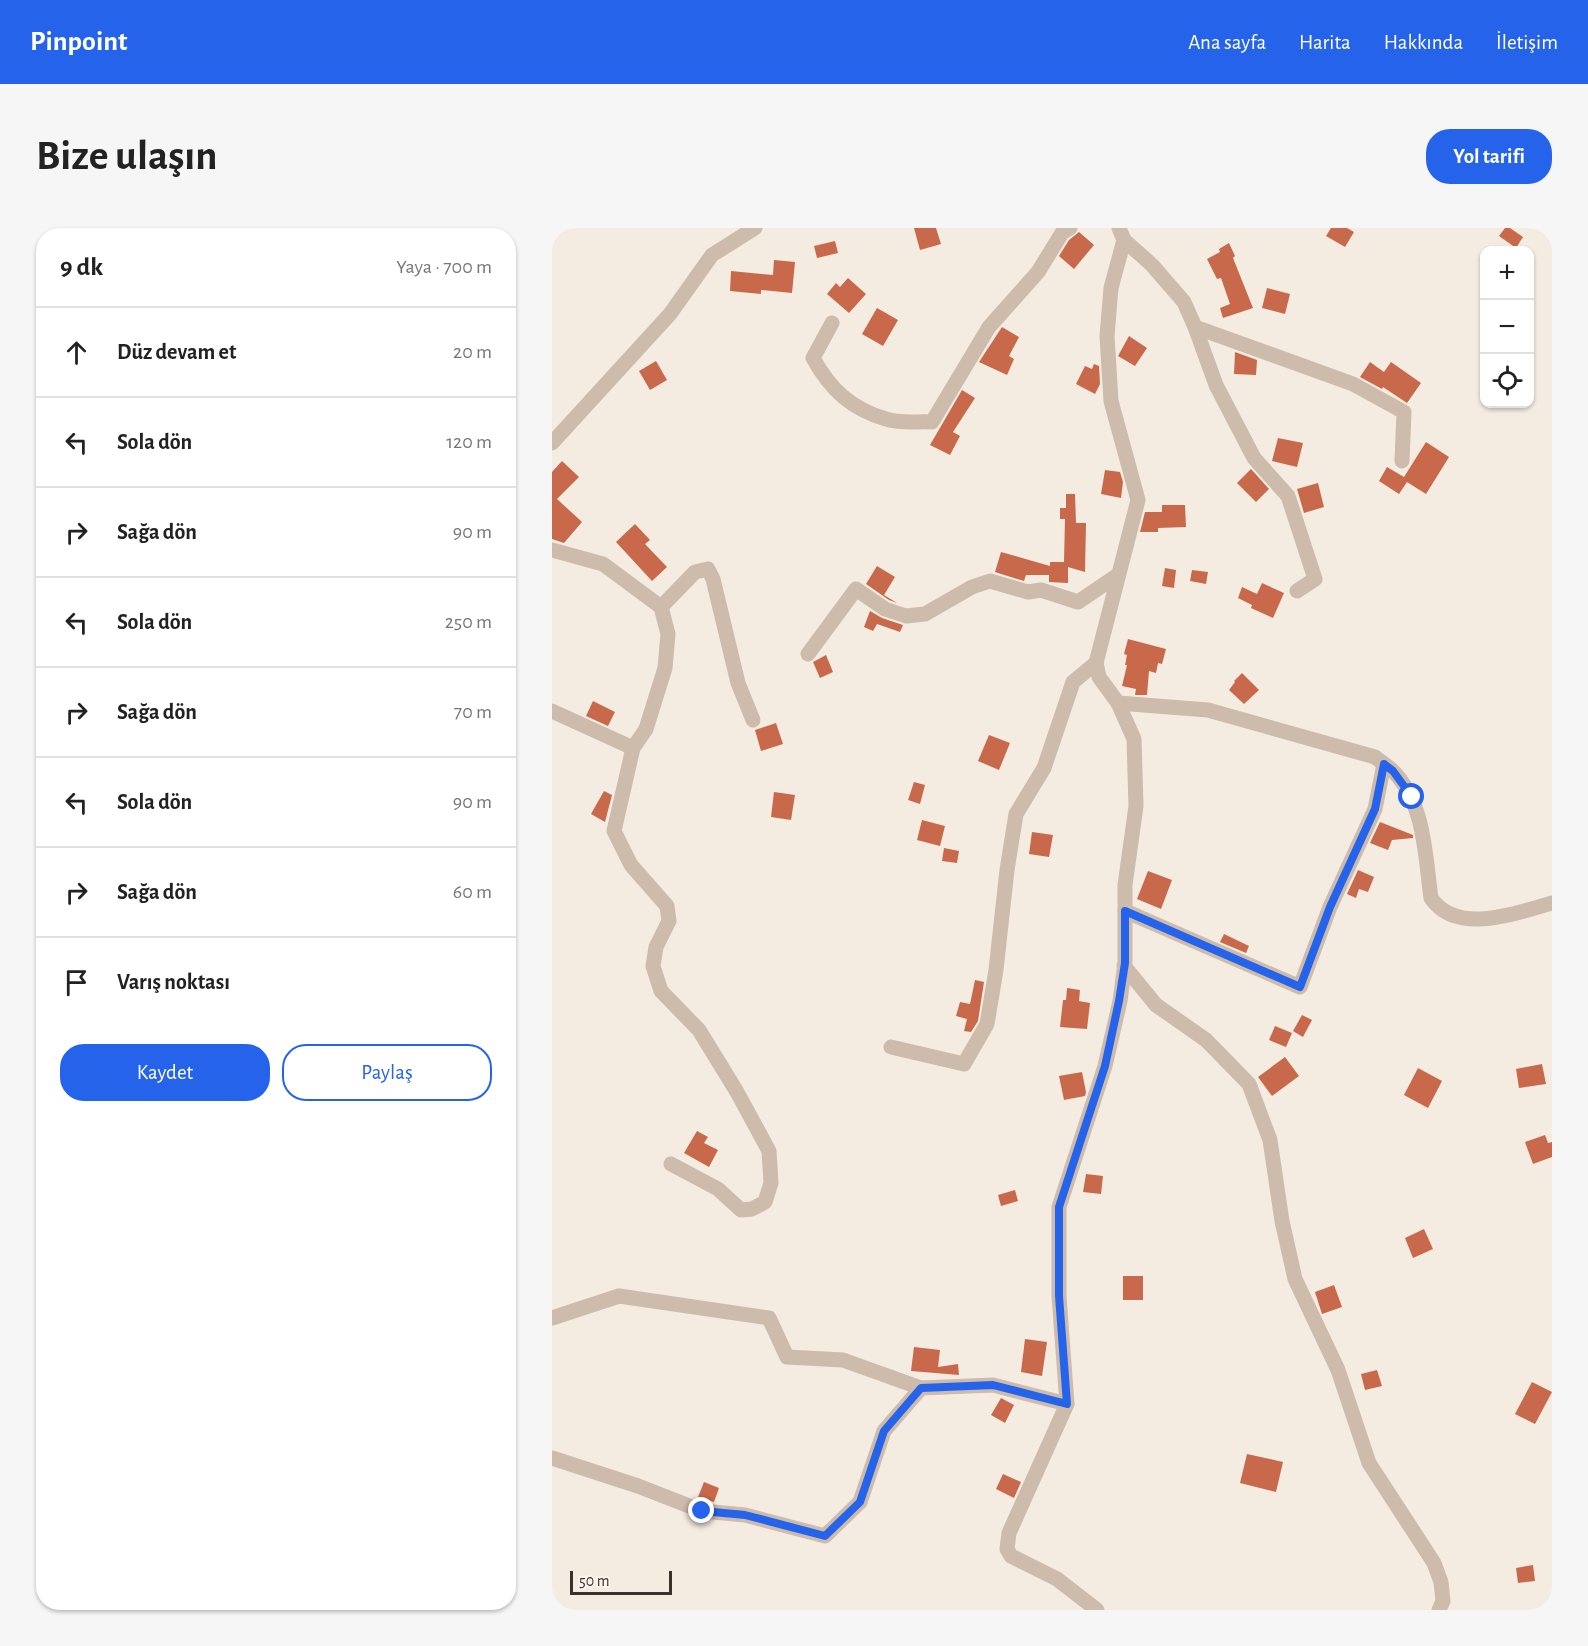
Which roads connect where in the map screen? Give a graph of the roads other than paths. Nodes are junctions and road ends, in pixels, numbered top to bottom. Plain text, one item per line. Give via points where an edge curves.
1 (755, 228) edge
2 (1070, 228) edge
3 (1121, 234) edge
4 (832, 323) dead end
5 (1195, 327) junction
6 (552, 443) edge
7 (1402, 461) dead end
8 (552, 550) edge
9 (1118, 575) junction
10 (1297, 591) dead end
11 (661, 607) junction
12 (808, 654) dead end
13 (1096, 663) junction
14 (1118, 703) junction
15 (552, 711) edge
16 (753, 720) dead end
17 (633, 748) junction
18 (1384, 764) junction
19 (1552, 903) edge
20 (1125, 911) junction
21 (1124, 966) junction
22 (891, 1047) dead end
23 (670, 1164) dead end
24 (552, 1318) edge
25 (921, 1388) junction
26 (1067, 1404) junction
27 (552, 1458) edge
28 (1097, 1610) edge
29 (1439, 1610) edge

1 - 6 street via 712,255 670,314
2 - 4 street via 1062,233 1038,272 989,327 932,422 887,420 851,404 825,380 813,358
3 - 5 street via 1184,302
3 - 9 street via 1107,336 1111,401 1138,500
5 - 7 street via 1353,384 1404,412
5 - 10 street via 1216,385 1254,458 1287,496 1315,579
8 - 11 street via 603,564
9 - 12 street via 1078,602 1041,590 1028,592 990,581 925,614 906,616 885,609 856,590
9 - 13 street
11 - 16 street via 695,572 708,569 738,683
11 - 17 street via 669,634 665,668 646,729
13 - 14 street via 1099,677
13 - 22 street via 1073,682 1044,768 1016,814 987,1024 964,1064
14 - 18 street via 1208,710 1375,757
14 - 20 street via 1134,739 1136,806
15 - 17 street
17 - 23 street via 614,831 631,865 667,906 669,921 656,947 653,966 661,991 699,1030 737,1092 769,1151 771,1183 765,1202 741,1210 718,1189
18 - 19 street via 1412,797 1431,898 1438,907 1452,915 1488,920
18 - 20 street via 1375,809 1330,907 1300,987
20 - 21 street
21 - 26 street via 1105,1066 1059,1207 1059,1296
21 - 29 street via 1156,1005 1206,1040 1249,1084 1270,1140 1295,1279 1338,1370 1369,1463 1434,1563 1442,1582 1443,1601
24 - 25 street via 619,1296 769,1318 787,1357 843,1360
25 - 26 street via 993,1385
25 - 27 street via 884,1431 860,1502 825,1536 745,1515 702,1511
26 - 28 street via 1009,1533 1007,1549 1011,1556 1057,1579

